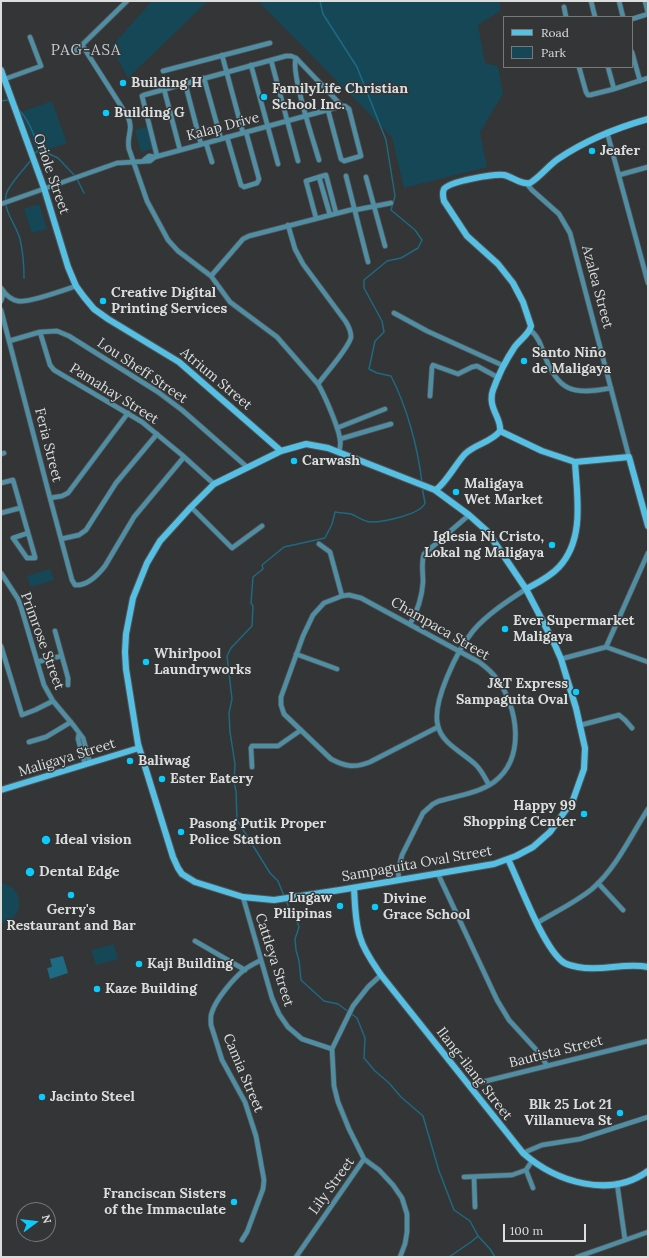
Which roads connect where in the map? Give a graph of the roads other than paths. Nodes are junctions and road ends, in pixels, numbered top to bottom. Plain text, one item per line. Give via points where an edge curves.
1 (128, 1) edge
2 (591, 1) edge
3 (619, 1) edge
4 (645, 1) edge
5 (564, 7) dead end
6 (648, 14) edge
7 (566, 16) edge
8 (595, 16) edge
9 (623, 16) edge
10 (633, 19) edge
11 (30, 37) dead end
12 (270, 43) dead end
13 (82, 45) junction
14 (75, 50) dead end
15 (222, 56) junction
16 (633, 56) edge
17 (296, 58) junction
18 (271, 60) junction
19 (251, 65) junction
20 (579, 68) edge
21 (608, 68) edge
22 (1, 70) edge
23 (163, 71) dead end
24 (227, 72) junction
25 (204, 78) junction
26 (648, 78) edge
27 (4, 79) junction
28 (640, 81) junction
29 (185, 83) junction
30 (164, 89) junction
31 (614, 89) junction
32 (342, 106) junction
33 (328, 110) junction
34 (306, 116) junction
35 (648, 119) edge
36 (287, 121) junction
37 (267, 126) junction
38 (245, 132) junction
39 (607, 132) junction
40 (227, 137) junction
41 (221, 139) junction
42 (204, 143) junction
43 (180, 150) junction
44 (156, 156) junction
45 (319, 160) dead end
46 (298, 161) dead end
47 (212, 162) dead end
48 (133, 163) junction
49 (278, 164) dead end
50 (648, 167) edge
51 (619, 175) junction
52 (346, 176) dead end
53 (319, 177) junction
54 (366, 177) dead end
55 (527, 184) junction
56 (44, 188) junction
57 (391, 203) dead end
58 (1, 204) edge
59 (374, 206) junction
60 (354, 210) junction
61 (336, 213) junction
62 (330, 215) junction
63 (316, 218) junction
64 (288, 226) junction
65 (385, 246) dead end
66 (368, 262) dead end
67 (211, 276) junction
68 (648, 283) edge
69 (76, 286) junction
70 (2, 290) edge
71 (1, 301) edge
72 (1, 310) edge
73 (394, 313) dead end
74 (530, 330) junction
75 (40, 332) junction
76 (9, 340) junction
77 (504, 366) junction
78 (498, 378) junction
79 (318, 384) junction
80 (611, 388) junction
81 (430, 396) dead end
82 (384, 409) dead end
83 (128, 413) junction
84 (391, 424) dead end
85 (337, 428) junction
86 (500, 431) junction
87 (156, 434) junction
88 (340, 439) junction
89 (281, 451) junction
90 (339, 452) junction
91 (184, 457) junction
92 (629, 457) junction
93 (575, 462) junction
94 (247, 467) junction
95 (212, 482) junction
96 (1, 483) edge
97 (434, 490) junction
98 (50, 498) junction
99 (191, 507) junction
100 (20, 508) junction
101 (1, 513) edge
102 (469, 515) junction
103 (262, 526) dead end
104 (648, 526) edge
105 (28, 533) junction
106 (61, 539) junction
107 (319, 544) dead end
108 (648, 553) edge
109 (1, 573) edge
110 (526, 589) junction
111 (342, 596) junction
112 (410, 624) junction
113 (55, 631) dead end
114 (1, 646) edge
115 (606, 647) junction
116 (460, 651) junction
117 (296, 654) junction
118 (61, 656) junction
119 (560, 659) junction
120 (38, 662) junction
121 (648, 662) edge
122 (337, 669) dead end
123 (68, 685) dead end
124 (52, 702) junction
125 (71, 722) junction
126 (581, 725) junction
127 (438, 726) junction
128 (632, 728) dead end
129 (301, 730) junction
130 (29, 742) dead end
131 (139, 748) junction
132 (88, 764) junction
133 (252, 767) dead end
134 (489, 786) junction
135 (1, 790) edge
136 (648, 809) edge
137 (508, 860) junction
138 (438, 874) junction
139 (399, 880) junction
140 (598, 883) junction
141 (354, 888) junction
142 (243, 896) junction
143 (623, 910) dead end
144 (538, 923) junction
145 (195, 941) dead end
146 (261, 960) junction
147 (648, 967) edge
148 (244, 970) junction
149 (381, 975) junction
150 (648, 1041) edge
151 (332, 1049) junction
152 (547, 1066) junction
153 (470, 1087) junction
154 (648, 1116) edge
155 (523, 1153) junction
156 (364, 1159) junction
157 (532, 1161) junction
158 (526, 1170) junction
159 (648, 1171) edge
160 (464, 1177) dead end
161 (474, 1177) junction
162 (617, 1183) junction
163 (532, 1188) dead end
164 (475, 1207) dead end
165 (648, 1232) edge
166 (242, 1240) dead end
167 (625, 1240) junction
168 (584, 1256) edge
169 (296, 1257) edge
170 (400, 1257) edge
171 (576, 1257) edge

1 - 13 street
2 - 8 street
3 - 9 street
4 - 6 street
5 - 7 street
6 - 10 street
11 - 27 street via 42,66
12 - 15 street
13 - 14 street
13 - 48 street via 128,117 131,126 127,144
15 - 23 street
15 - 24 street
16 - 28 street
17 - 18 street via 289,56
17 - 32 street
17 - 34 street via 294,65
18 - 19 street
18 - 36 street
19 - 24 street
19 - 37 street
20 - 31 street via 588,95
21 - 31 street
22 - 27 street, Oriole Street
24 - 25 street
24 - 38 street
25 - 29 street
25 - 41 street
26 - 28 street
27 - 56 street, Oriole Street
28 - 31 street
29 - 30 street
29 - 42 street
30 - 43 street
30 - 44 street via 142,96
32 - 33 street, Kalap Drive
32 - 33 street via 349,109 362,154 344,161 341,159
33 - 34 street, Kalap Drive
34 - 36 street, Kalap Drive
34 - 45 street
35 - 39 street
36 - 37 street, Kalap Drive
36 - 46 street
37 - 38 street, Kalap Drive
37 - 49 street
38 - 40 street, Kalap Drive
38 - 40 street via 259,179 257,183 244,187 240,185
39 - 51 street
39 - 55 street via 559,159
40 - 41 street, Kalap Drive
41 - 42 street, Kalap Drive
42 - 43 street, Kalap Drive
42 - 47 street
43 - 44 street, Kalap Drive
44 - 48 street, Kalap Drive via 150,160
48 - 56 street, Kalap Drive via 117,163
48 - 67 street via 147,200 168,240 178,251
50 - 51 street
51 - 68 street
52 - 60 street
53 - 61 street via 326,175
53 - 62 street
53 - 63 street via 306,181
54 - 59 street
55 - 74 street via 509,176 491,175 450,185 442,194 467,236 498,264 519,292 526,308
55 - 80 street, Azalea Street via 559,214 570,233
56 - 58 street, Kalap Drive
56 - 69 street, Oriole Street
57 - 59 street
59 - 60 street
59 - 65 street
60 - 61 street
60 - 66 street
61 - 62 street
62 - 63 street
63 - 64 street
64 - 67 street via 243,239
64 - 79 street via 298,256 346,322 351,335 346,348
67 - 79 street via 230,302 277,337
69 - 70 street via 24,301 13,300
69 - 89 street, Atrium Street via 94,309 179,362
70 - 71 street
72 - 76 street, Feria Street
73 - 77 street
74 - 77 street
74 - 80 street via 537,337 548,366 559,382 575,390
75 - 76 street, Lou Sheff Street
75 - 83 street, Pamahay Street via 50,366 54,370
75 - 94 street, Lou Sheff Street via 57,331 69,336 158,392
76 - 98 street, Feria Street
77 - 78 street
78 - 81 street via 477,366 458,374 433,365
78 - 86 street via 492,400
79 - 85 street
80 - 92 street, Azalea Street
82 - 85 street
83 - 87 street, Pamahay Street
83 - 98 street via 68,493
84 - 88 street
85 - 88 street
86 - 93 street via 542,451
86 - 97 street via 466,454
87 - 91 street, Pamahay Street
87 - 106 street via 116,483 86,530 79,535
88 - 90 street
89 - 90 street, Sampaguita Oval Street via 306,444
89 - 94 street, Sampaguita Oval Street
90 - 97 street, Sampaguita Oval Street
91 - 95 street, Pamahay Street
91 - 106 street, Feria Street via 134,516 106,566 89,581 75,585
92 - 93 street
92 - 104 street, Azalea Street
93 - 110 street via 577,516 574,542 559,568
94 - 95 street, Sampaguita Oval Street
95 - 99 street, Sampaguita Oval Street
96 - 100 street via 12,480
97 - 102 street, Sampaguita Oval Street
98 - 106 street, Feria Street
99 - 103 street via 232,548
99 - 131 street, Sampaguita Oval Street via 160,541 151,555 139,581 130,612 125,646 126,669
100 - 101 street
100 - 105 street
102 - 110 street, Sampaguita Oval Street via 492,538
102 - 112 street via 424,554 422,588
105 - 105 street via 14,538 27,558 35,558
107 - 111 street via 330,552
108 - 115 street
109 - 120 street, Primrose Street via 18,599
110 - 116 street via 481,623
110 - 119 street, Sampaguita Oval Street
111 - 112 street, Champaca Street via 361,598
111 - 117 street, Champaca Street via 324,603 313,615
112 - 116 street, Champaca Street
113 - 118 street
114 - 124 street via 22,715
115 - 119 street
115 - 121 street
116 - 127 street via 442,689
116 - 134 street, Champaca Street via 488,669 510,702 514,754 501,775
117 - 122 street
117 - 129 street, Champaca Street via 281,697 281,705 284,714
118 - 120 street
118 - 123 street
119 - 126 street, Sampaguita Oval Street
120 - 124 street, Primrose Street
124 - 125 street, Primrose Street
125 - 130 street via 51,735
125 - 132 street, Primrose Street via 79,733 78,739
126 - 128 street via 615,715 625,720
126 - 137 street, Sampaguita Oval Street via 585,748 584,769 573,800 550,832 524,852
127 - 129 street, Champaca Street via 359,766 331,759
127 - 134 street via 448,742 479,768
129 - 133 street via 278,746 252,746
131 - 132 street, Maligaya Street
131 - 142 street, Sampaguita Oval Street via 167,840 182,874 195,882
132 - 135 street, Maligaya Street
134 - 139 street, Champaca Street via 439,801 423,813 402,855 398,871
136 - 140 street via 617,860
137 - 138 street, Sampaguita Oval Street
137 - 144 street
138 - 139 street, Sampaguita Oval Street
138 - 152 street via 497,1000 509,1020 544,1059
139 - 141 street, Sampaguita Oval Street
140 - 143 street
140 - 144 street
141 - 142 street, Sampaguita Oval Street via 274,900
141 - 149 street, Ilang-ilang Street via 360,938
142 - 146 street, Cattleya Street
144 - 147 street via 551,948 569,965 586,968 627,965
145 - 148 street
146 - 148 street, Camia Street
146 - 151 street, Cattleya Street via 279,1014 288,1026 302,1039
148 - 166 street, Camia Street via 217,1002 211,1019 222,1060 246,1102 256,1136 264,1180
149 - 151 street, Lily Street via 353,1006
149 - 153 street, Ilang-ilang Street
150 - 152 street, Bautista Street
151 - 156 street, Lily Street via 334,1086 338,1102
152 - 153 street, Bautista Street
153 - 155 street, Ilang-ilang Street
154 - 155 street via 580,1139 542,1145
155 - 157 street, Ilang-ilang Street
156 - 169 street, Lily Street
156 - 170 street via 379,1170 402,1198 407,1214 407,1232 406,1244
157 - 158 street
157 - 162 street, Ilang-ilang Street via 571,1181 590,1185
158 - 161 street via 512,1175
158 - 163 street
159 - 162 street, Ilang-ilang Street
160 - 161 street
161 - 164 street
162 - 167 street
165 - 167 street
167 - 168 street
168 - 171 street

